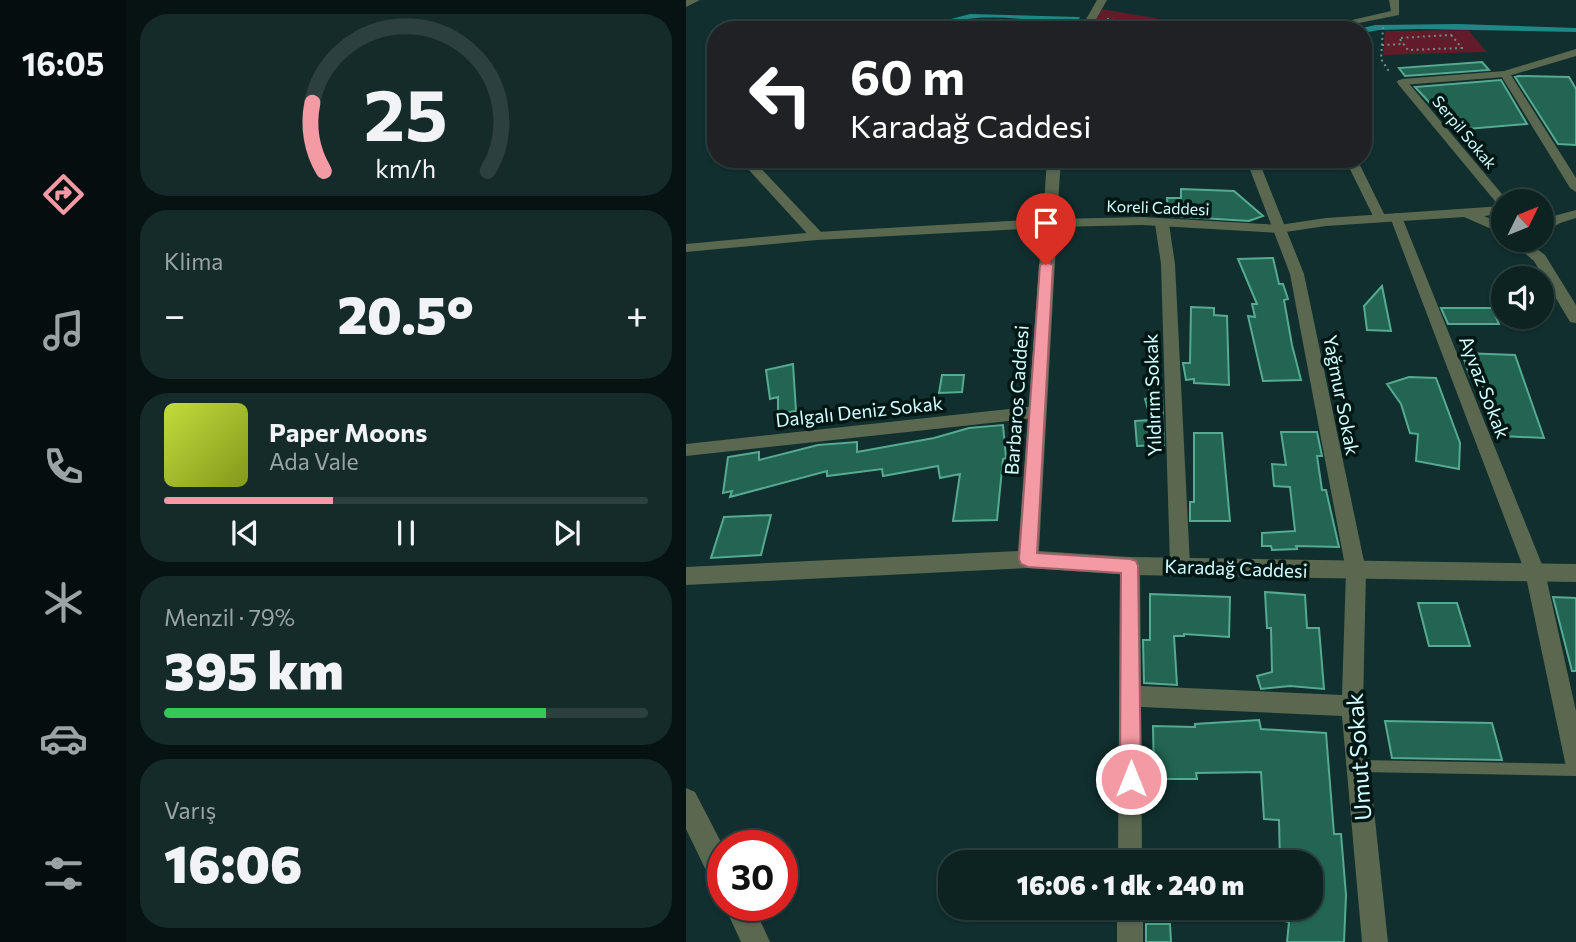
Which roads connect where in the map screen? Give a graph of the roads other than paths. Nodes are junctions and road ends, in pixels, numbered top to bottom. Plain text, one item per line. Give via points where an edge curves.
1 (695, 0) edge
2 (1102, 0) edge
3 (1394, 0) edge
4 (686, 4) edge
5 (1089, 21) edge
6 (1354, 21) edge
7 (1575, 53) edge
8 (1505, 74) junction
9 (1397, 78) joint
10 (753, 168) edge
11 (1053, 168) edge
12 (1255, 168) edge
13 (1357, 168) edge
14 (1576, 188) edge
15 (1491, 189) edge
16 (1491, 211) edge
17 (1554, 212) edge
18 (1465, 213) junction
19 (1576, 213) edge
20 (1388, 218) junction
21 (1554, 221) edge
22 (1049, 223) junction
23 (1162, 224) junction
24 (1491, 225) edge
25 (1279, 229) junction
26 (817, 236) junction
27 (688, 246) edge
28 (1532, 252) edge
29 (1539, 252) edge
30 (1540, 258) junction
31 (1576, 318) edge
32 (1037, 412) junction
33 (686, 450) edge
34 (1028, 559) junction
35 (1180, 565) junction
36 (1130, 566) junction
37 (1356, 571) junction
38 (1535, 572) junction
39 (1576, 573) edge
40 (686, 576) edge
41 (1131, 696) junction
42 (1352, 706) junction
43 (1576, 762) edge
44 (1358, 766) junction
45 (1576, 770) edge
46 (686, 800) edge
47 (707, 843) edge
48 (1130, 850) edge
49 (1130, 920) edge
50 (746, 921) edge
51 (756, 942) edge
52 (1130, 942) edge
53 (1375, 942) edge

1 - 4 street
2 - 5 street
3 - 6 street via 1396,13
7 - 8 street
8 - 9 street
8 - 14 street
9 - 15 street, Serpil Sokak
10 - 26 street
11 - 22 street, Barbaros Caddesi
12 - 25 street, Yağmur Sokak
13 - 20 street, Ayvaz Sokak
16 - 18 street, Koreli Caddesi
17 - 19 street
18 - 20 street, Koreli Caddesi
18 - 24 street
19 - 21 street
20 - 25 street, Koreli Caddesi
20 - 38 street, Ayvaz Sokak
22 - 23 street, Koreli Caddesi
22 - 26 street, Koreli Caddesi
22 - 32 street, Barbaros Caddesi
23 - 25 street, Koreli Caddesi
23 - 35 street, Yıldırım Sokak via 1168,264
25 - 37 street, Yağmur Sokak via 1297,274
26 - 27 street, Koreli Caddesi
28 - 30 street
29 - 30 street
30 - 31 street
32 - 33 street, Dalgalı Deniz Sokak
32 - 34 street, Barbaros Caddesi
34 - 36 street, Karadağ Caddesi
34 - 40 street, Karadağ Caddesi
35 - 36 street, Karadağ Caddesi
35 - 37 street, Karadağ Caddesi
36 - 41 street
37 - 38 street, Karadağ Caddesi
37 - 42 street, Umut Sokak
38 - 39 street, Karadağ Caddesi
38 - 43 street, Ayvaz Sokak
41 - 42 street
41 - 48 street
42 - 44 street, Umut Sokak
44 - 45 lane
44 - 53 street, Umut Sokak
46 - 47 street
49 - 52 street
50 - 51 street

